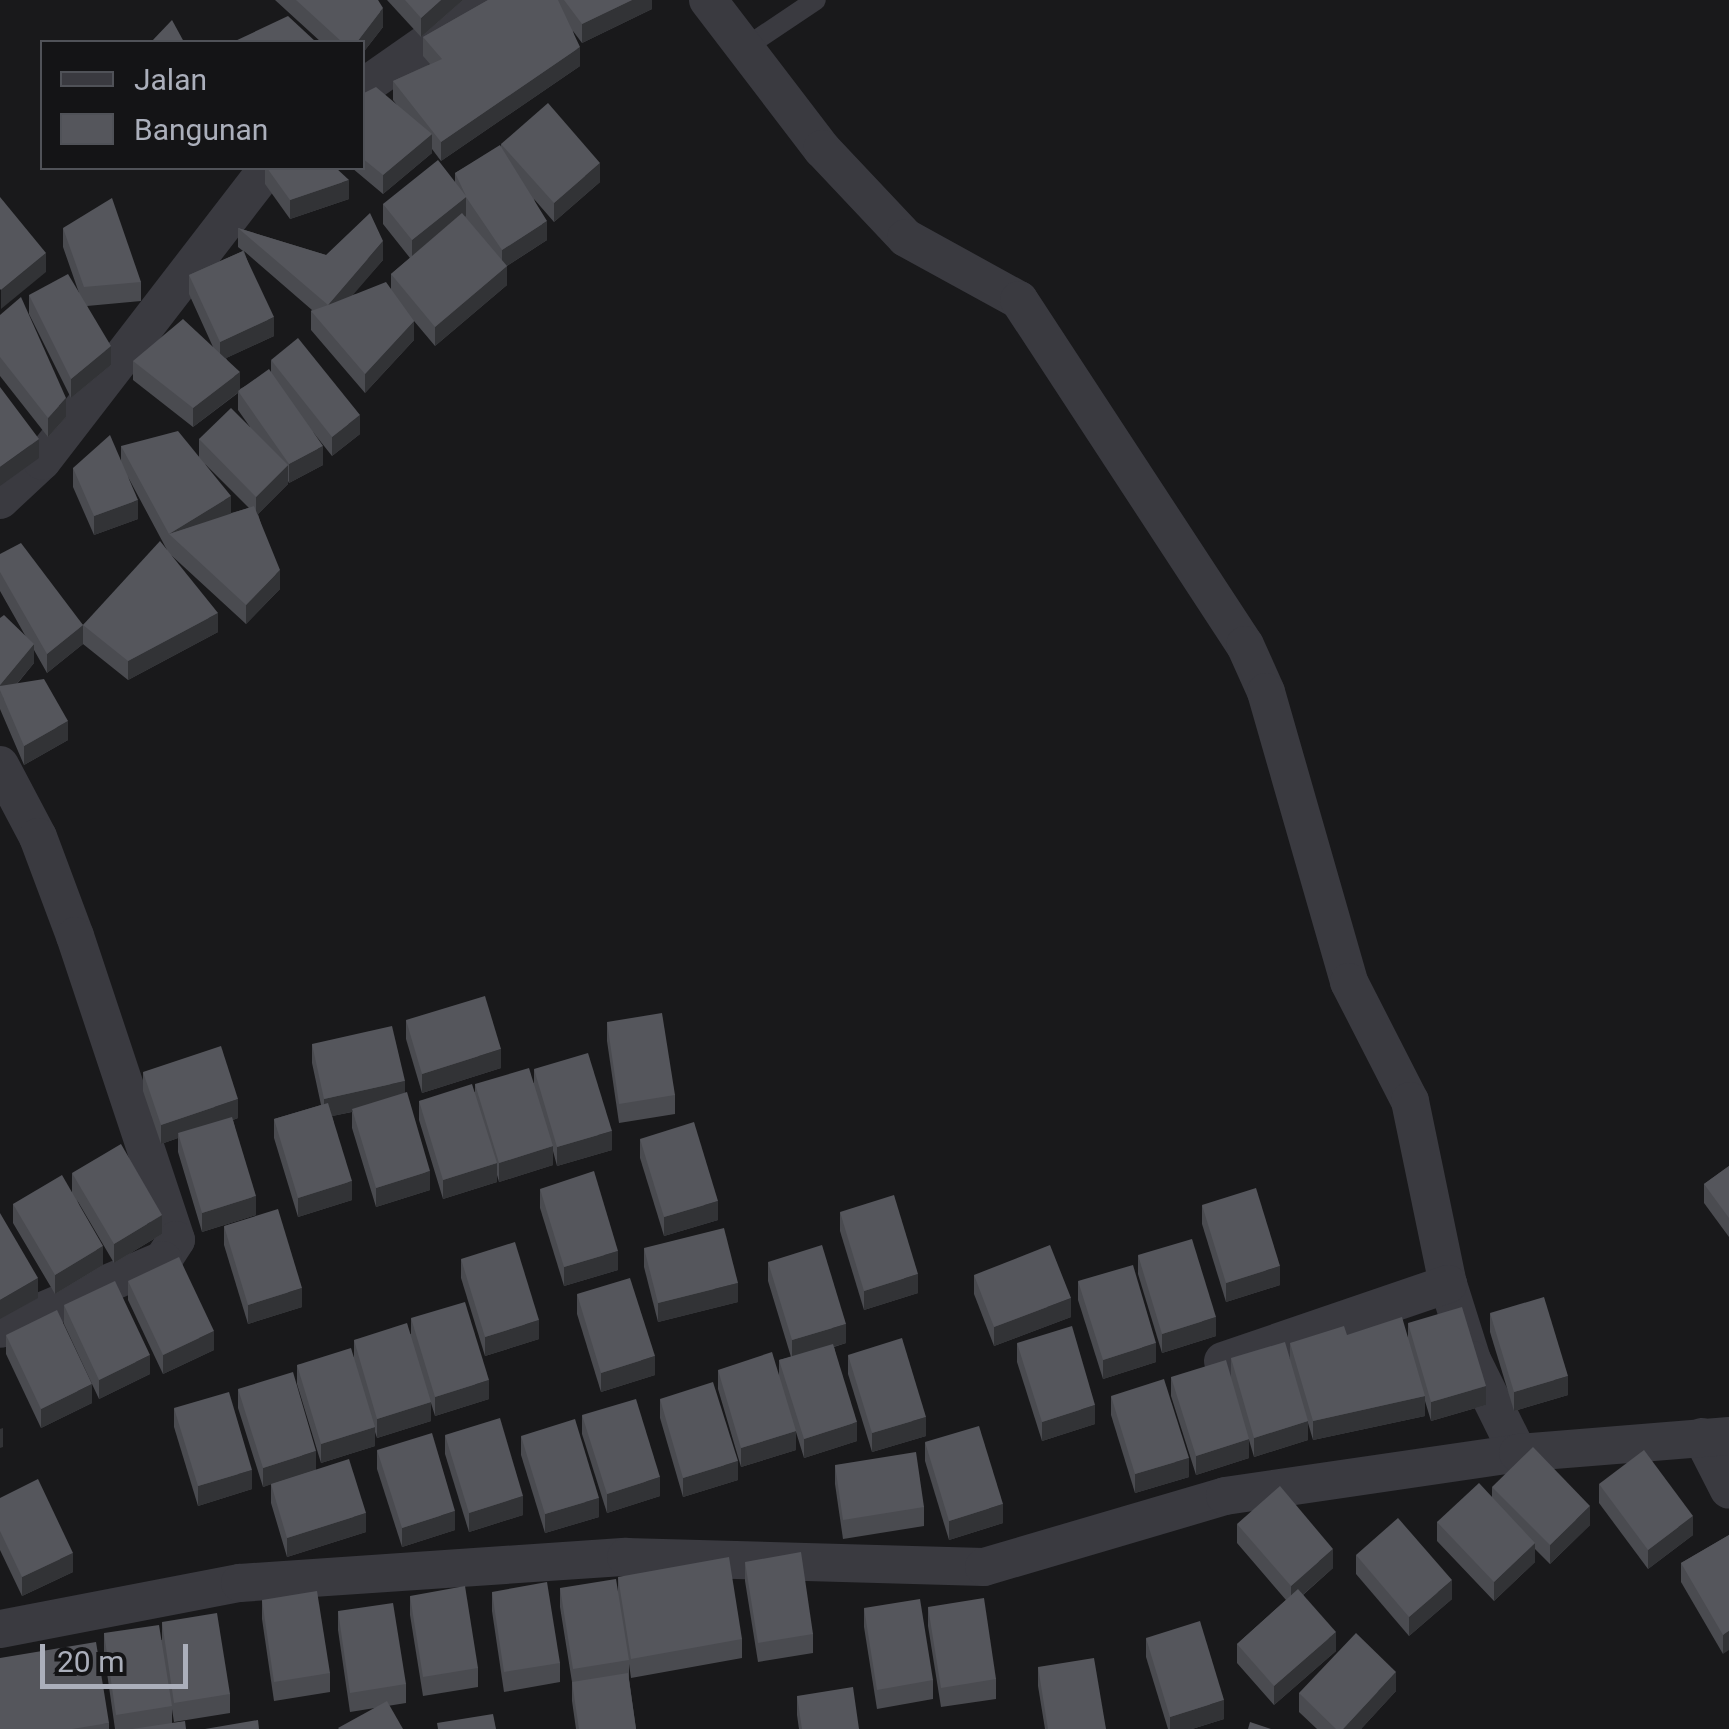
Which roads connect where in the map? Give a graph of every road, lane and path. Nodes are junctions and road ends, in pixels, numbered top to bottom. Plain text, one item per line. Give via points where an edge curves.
1 (488, 0) edge
2 (708, 0) edge
3 (816, 0) edge
4 (746, 47) junction
5 (365, 86) edge
6 (266, 170) edge
7 (0, 500) edge
8 (0, 765) edge
9 (1448, 1284) junction
10 (0, 1329) edge
11 (1223, 1361) edge
12 (1716, 1436) edge
13 (1518, 1453) junction
14 (1729, 1490) edge
15 (0, 1630) edge

1 - 5 street
2 - 4 street
3 - 4 lane
4 - 9 street via 822,149 906,238 1019,300 1220,602 1266,692 1349,982 1410,1101
6 - 7 street via 42,462
8 - 10 street via 38,837 75,936 176,1240 164,1260
9 - 11 street
9 - 13 street via 1472,1360
12 - 13 street
12 - 14 street
13 - 15 street via 1225,1496 984,1567 626,1557 240,1583

